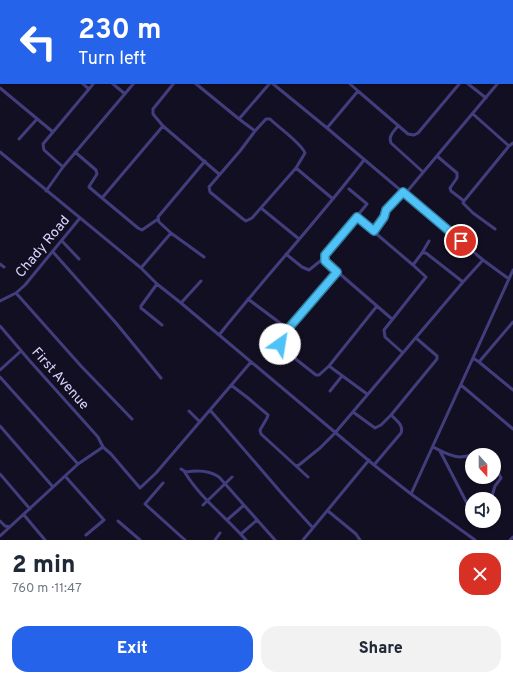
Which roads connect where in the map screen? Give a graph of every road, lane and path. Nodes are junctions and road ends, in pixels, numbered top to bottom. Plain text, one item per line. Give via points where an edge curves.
1 (83, 84) edge
2 (93, 84) edge
3 (113, 84) edge
4 (133, 84) edge
5 (173, 84) edge
6 (196, 84) edge
7 (270, 84) edge
8 (272, 84) edge
9 (350, 84) edge
10 (459, 84) edge
11 (468, 84) edge
12 (497, 84) edge
13 (0, 88) edge
14 (89, 89) junction
15 (358, 91) junction
16 (125, 94) junction
17 (486, 98) junction
18 (473, 114) junction
19 (37, 119) junction
20 (239, 119) junction
21 (163, 126) junction
22 (398, 126) junction
23 (327, 128) junction
24 (255, 131) junction
25 (53, 132) junction
26 (19, 139) dead end
27 (513, 143) edge
28 (509, 146) junction
29 (0, 152) edge
30 (76, 152) junction
31 (437, 156) junction
32 (364, 160) junction
33 (205, 161) junction
34 (63, 167) junction
35 (296, 168) junction
36 (423, 172) junction
37 (220, 174) junction
38 (349, 189) dead end
39 (46, 191) junction
40 (404, 193) junction
41 (102, 198) junction
42 (332, 199) junction
43 (464, 201) junction
44 (261, 208) junction
45 (357, 217) junction
46 (80, 218) junction
47 (158, 219) junction
48 (495, 229) dead end
49 (374, 231) junction
50 (170, 233) junction
51 (299, 239) junction
52 (62, 240) junction
53 (429, 241) dead end
54 (53, 252) junction
55 (422, 253) junction
56 (286, 254) junction
57 (204, 257) dead end
58 (324, 258) junction
59 (79, 259) dead end
60 (483, 260) junction
61 (0, 264) edge
62 (413, 265) junction
63 (4, 267) dead end
64 (141, 268) junction
65 (513, 270) edge
66 (337, 272) junction
67 (509, 279) junction
68 (201, 281) dead end
69 (463, 282) junction
70 (157, 284) junction
71 (16, 293) junction
72 (248, 299) junction
73 (0, 301) edge
74 (181, 303) junction
75 (377, 306) junction
76 (392, 319) junction
77 (513, 322) edge
78 (162, 325) dead end
79 (0, 326) edge
80 (288, 329) junction
81 (220, 335) junction
82 (416, 338) junction
83 (21, 351) junction
84 (403, 353) junction
85 (473, 358) junction
86 (251, 362) junction
87 (479, 362) junction
88 (329, 366) junction
89 (0, 370) edge
90 (342, 376) junction
91 (0, 378) edge
92 (161, 378) dead end
93 (231, 385) junction
94 (461, 385) junction
95 (513, 390) edge
96 (330, 391) dead end
97 (367, 394) junction
98 (210, 410) junction
99 (189, 411) dead end
100 (353, 412) junction
101 (391, 415) junction
102 (132, 419) dead end
103 (200, 422) junction
104 (0, 426) edge
105 (513, 429) edge
106 (335, 433) junction
107 (103, 447) junction
108 (433, 447) junction
109 (440, 451) junction
110 (465, 456) edge
111 (369, 460) junction
112 (78, 464) junction
113 (374, 465) junction
114 (296, 466) junction
115 (0, 474) edge
116 (65, 476) junction
117 (232, 477) dead end
118 (308, 477) dead end
119 (163, 483) dead end
120 (224, 484) junction
121 (53, 487) junction
122 (411, 494) junction
123 (465, 499) edge
124 (208, 500) junction
125 (203, 505) dead end
126 (243, 506) junction
127 (30, 509) junction
128 (328, 511) junction
129 (24, 515) junction
130 (227, 520) junction
131 (257, 520) junction
132 (0, 521) edge
133 (118, 521) dead end
134 (10, 527) junction
135 (313, 528) junction
136 (220, 533) dead end
137 (240, 534) junction
138 (86, 535) dead end
139 (0, 536) edge
140 (272, 537) junction
141 (513, 537) edge
142 (45, 540) edge
143 (140, 540) edge
144 (186, 540) edge
145 (215, 540) edge
146 (246, 540) edge
147 (268, 540) edge
148 (275, 540) edge
149 (303, 540) edge
150 (360, 540) edge
151 (475, 540) edge
152 (510, 540) edge

1 - 14 street
2 - 14 street
3 - 16 street
4 - 16 street
5 - 21 street via 152,112
6 - 20 street
7 - 20 street
8 - 23 street
9 - 15 street
10 - 22 street via 418,133 411,135
11 - 17 street
12 - 17 street
13 - 19 street
14 - 25 street
15 - 22 street
15 - 23 street
16 - 30 street
17 - 18 street
18 - 28 street
18 - 31 street
19 - 25 street
19 - 26 street
20 - 24 street
21 - 33 street
21 - 41 street
22 - 36 street via 389,140
23 - 32 street
24 - 35 street via 266,119 270,119 299,144 305,153
24 - 37 street
25 - 34 street via 43,144 43,148
27 - 28 street
28 - 43 street
29 - 39 street
30 - 34 street
30 - 41 street via 96,170 97,174 89,187
31 - 36 street
31 - 43 street via 457,173 457,178 450,189
32 - 40 street
32 - 42 street
33 - 37 street
33 - 47 street
34 - 39 street
35 - 42 street
35 - 44 street
36 - 40 street
37 - 44 street via 209,186 210,192 246,221
38 - 45 street via 367,204
39 - 46 street
40 - 49 street via 386,210
40 - 60 street
41 - 47 street via 142,230
42 - 51 street
43 - 48 street via 473,213
44 - 51 street
45 - 49 street
45 - 58 street
46 - 52 street, Chady Road
46 - 64 street
47 - 50 street
49 - 62 street
50 - 57 street
50 - 64 street
51 - 56 street
52 - 54 street, Chady Road
52 - 59 street
53 - 55 street
54 - 71 street, Chady Road
54 - 92 street
55 - 62 street
55 - 69 street via 426,253
56 - 58 street via 309,270
56 - 72 street
58 - 66 street
60 - 67 street
60 - 69 street
61 - 63 street
62 - 76 street via 425,276 425,280
64 - 70 street
65 - 67 street
66 - 75 street
66 - 80 street
67 - 85 street
68 - 74 street
69 - 82 street
70 - 74 street
70 - 78 street via 141,308
71 - 73 street, Chady Road
71 - 102 street
72 - 80 street
72 - 81 street
74 - 81 street
75 - 76 street
75 - 88 street
76 - 84 street via 384,334
77 - 87 street
79 - 83 street, First Avenue
80 - 88 street via 280,344 288,353 316,375
81 - 86 street
82 - 84 street
82 - 101 street via 437,356 437,359
83 - 89 street
83 - 107 street, First Avenue via 98,437
84 - 97 street
85 - 87 street
85 - 94 street
86 - 93 street
86 - 106 street
87 - 95 street
88 - 90 street
90 - 96 street
90 - 97 street
91 - 112 street
93 - 98 street
93 - 114 street via 266,412 267,418 260,432
94 - 105 street
94 - 108 street
97 - 100 street
98 - 103 street
98 - 135 street
99 - 103 street
100 - 101 street via 375,428
100 - 106 street
101 - 113 street via 401,426 401,433
103 - 107 street, First Avenue via 140,488
104 - 121 street
106 - 111 street
106 - 114 street
107 - 112 street
108 - 109 street
108 - 122 street
109 - 110 street via 458,457
109 - 123 street
111 - 113 street
111 - 128 street
112 - 116 street
113 - 122 street
114 - 118 street
115 - 127 street
116 - 121 street
116 - 138 street via 104,520
117 - 120 street
119 - 144 street via 145,504
120 - 124 street
120 - 124 street via 213,473 183,470
120 - 126 street
121 - 127 street
122 - 151 street
124 - 125 street
124 - 130 street
126 - 130 street
126 - 131 street
127 - 129 street
128 - 135 street
128 - 150 street
129 - 134 street
129 - 142 street
130 - 137 street
131 - 137 street
131 - 140 street
132 - 134 street
133 - 143 street
134 - 139 street
135 - 149 street
136 - 145 street
137 - 146 street
140 - 147 street
140 - 148 street
141 - 152 street

